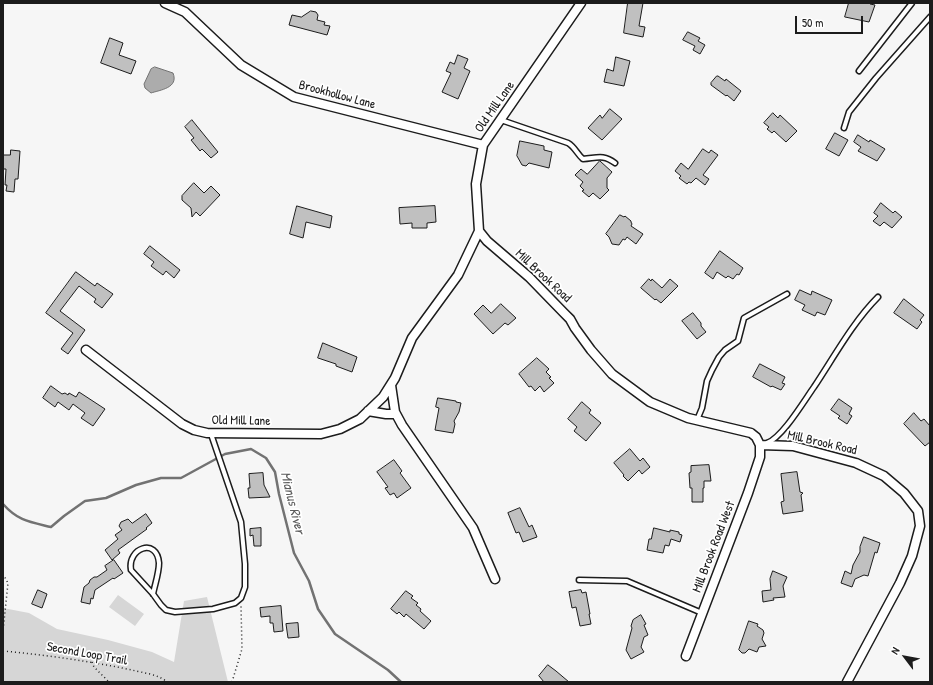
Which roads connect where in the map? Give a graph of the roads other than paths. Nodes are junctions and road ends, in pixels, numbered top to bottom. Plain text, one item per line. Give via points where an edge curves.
1 (165, 3) edge
2 (581, 3) edge
3 (912, 3) edge
4 (930, 17) edge
5 (859, 71) dead end
6 (501, 120) junction
7 (844, 128) dead end
8 (483, 145) junction
9 (615, 163) dead end
10 (479, 231) junction
11 (787, 294) dead end
12 (878, 297) dead end
13 (86, 350) dead end
14 (391, 385) junction
15 (368, 411) junction
16 (396, 414) junction
17 (697, 421) junction
18 (211, 434) junction
19 (760, 445) junction
20 (495, 578) dead end
21 (579, 580) dead end
22 (153, 594) junction
23 (702, 613) junction
24 (686, 656) dead end
25 (847, 682) edge

1 - 8 street, Brookhollow Lane via 185,12 241,65 294,97
2 - 6 street, Old Mill Lane
3 - 5 lane
4 - 7 lane via 876,78 850,112
6 - 8 street, Old Mill Lane
6 - 9 lane via 568,143 583,159 597,156
8 - 10 street, Old Mill Lane via 476,184
10 - 14 street, Old Mill Lane via 458,275 412,338
10 - 17 street, Mill Brook Road via 564,313 612,374 650,402
11 - 17 lane via 744,318 738,341 725,350 712,370
12 - 19 lane via 796,413 776,438
13 - 18 street, Old Mill Lane via 182,424
14 - 15 street, Old Mill Lane
14 - 16 street
15 - 16 street
15 - 18 street, Old Mill Lane via 360,419 322,434
16 - 20 street via 473,528
17 - 19 street, Mill Brook Road via 751,433
18 - 22 lane via 241,522 245,564 245,586 241,598 235,603 213,609 175,612 166,610
19 - 23 street, Mill Brook Road West via 760,457 748,493
19 - 25 street, Mill Brook Road via 792,446 856,463 884,476 904,493 918,511 920,526 912,556
21 - 23 lane via 627,581
22 - 22 lane via 131,570 130,564 133,556 146,547 155,552 159,563
23 - 24 street, Mill Brook Road West

